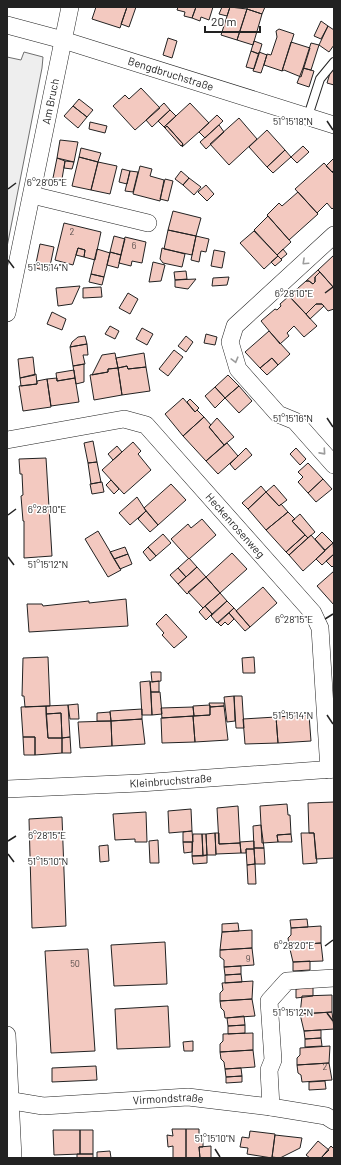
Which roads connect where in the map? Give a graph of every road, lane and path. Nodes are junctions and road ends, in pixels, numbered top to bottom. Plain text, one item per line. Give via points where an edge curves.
1 (70, 7) edge
2 (7, 25) edge
3 (63, 40) junction
4 (334, 62) edge
5 (308, 116) junction
6 (334, 125) edge
7 (32, 195) junction
8 (148, 223) dead end
9 (334, 235) edge
10 (7, 313) edge
11 (7, 440) edge
12 (334, 465) edge
13 (331, 770) edge
14 (7, 789) edge
15 (334, 978) edge
16 (7, 1035) edge
17 (8, 1100) edge
18 (271, 1107) junction
19 (332, 1115) edge
20 (13, 1158) edge

1 - 3 street, Am Bruch
2 - 3 street, Bengdbruchstraße
3 - 5 street, Bengdbruchstraße
3 - 7 street, Am Bruch
4 - 5 lane via 320,79
5 - 6 street, Bengdbruchstraße
7 - 8 street
7 - 10 street, Am Bruch via 14,270
9 -> 12 street via 235,326 230,342 238,369 278,414 295,421
11 - 13 street, Heckenrosenweg via 124,420 146,425 313,613 320,628
13 - 14 street, Kleinbruchstraße
15 - 18 street via 287,981 269,1001 273,1060 269,1070
16 - 17 street
17 - 18 street, Virmondstraße via 43,1106 188,1096
17 - 20 street
18 - 19 street, Virmondstraße

